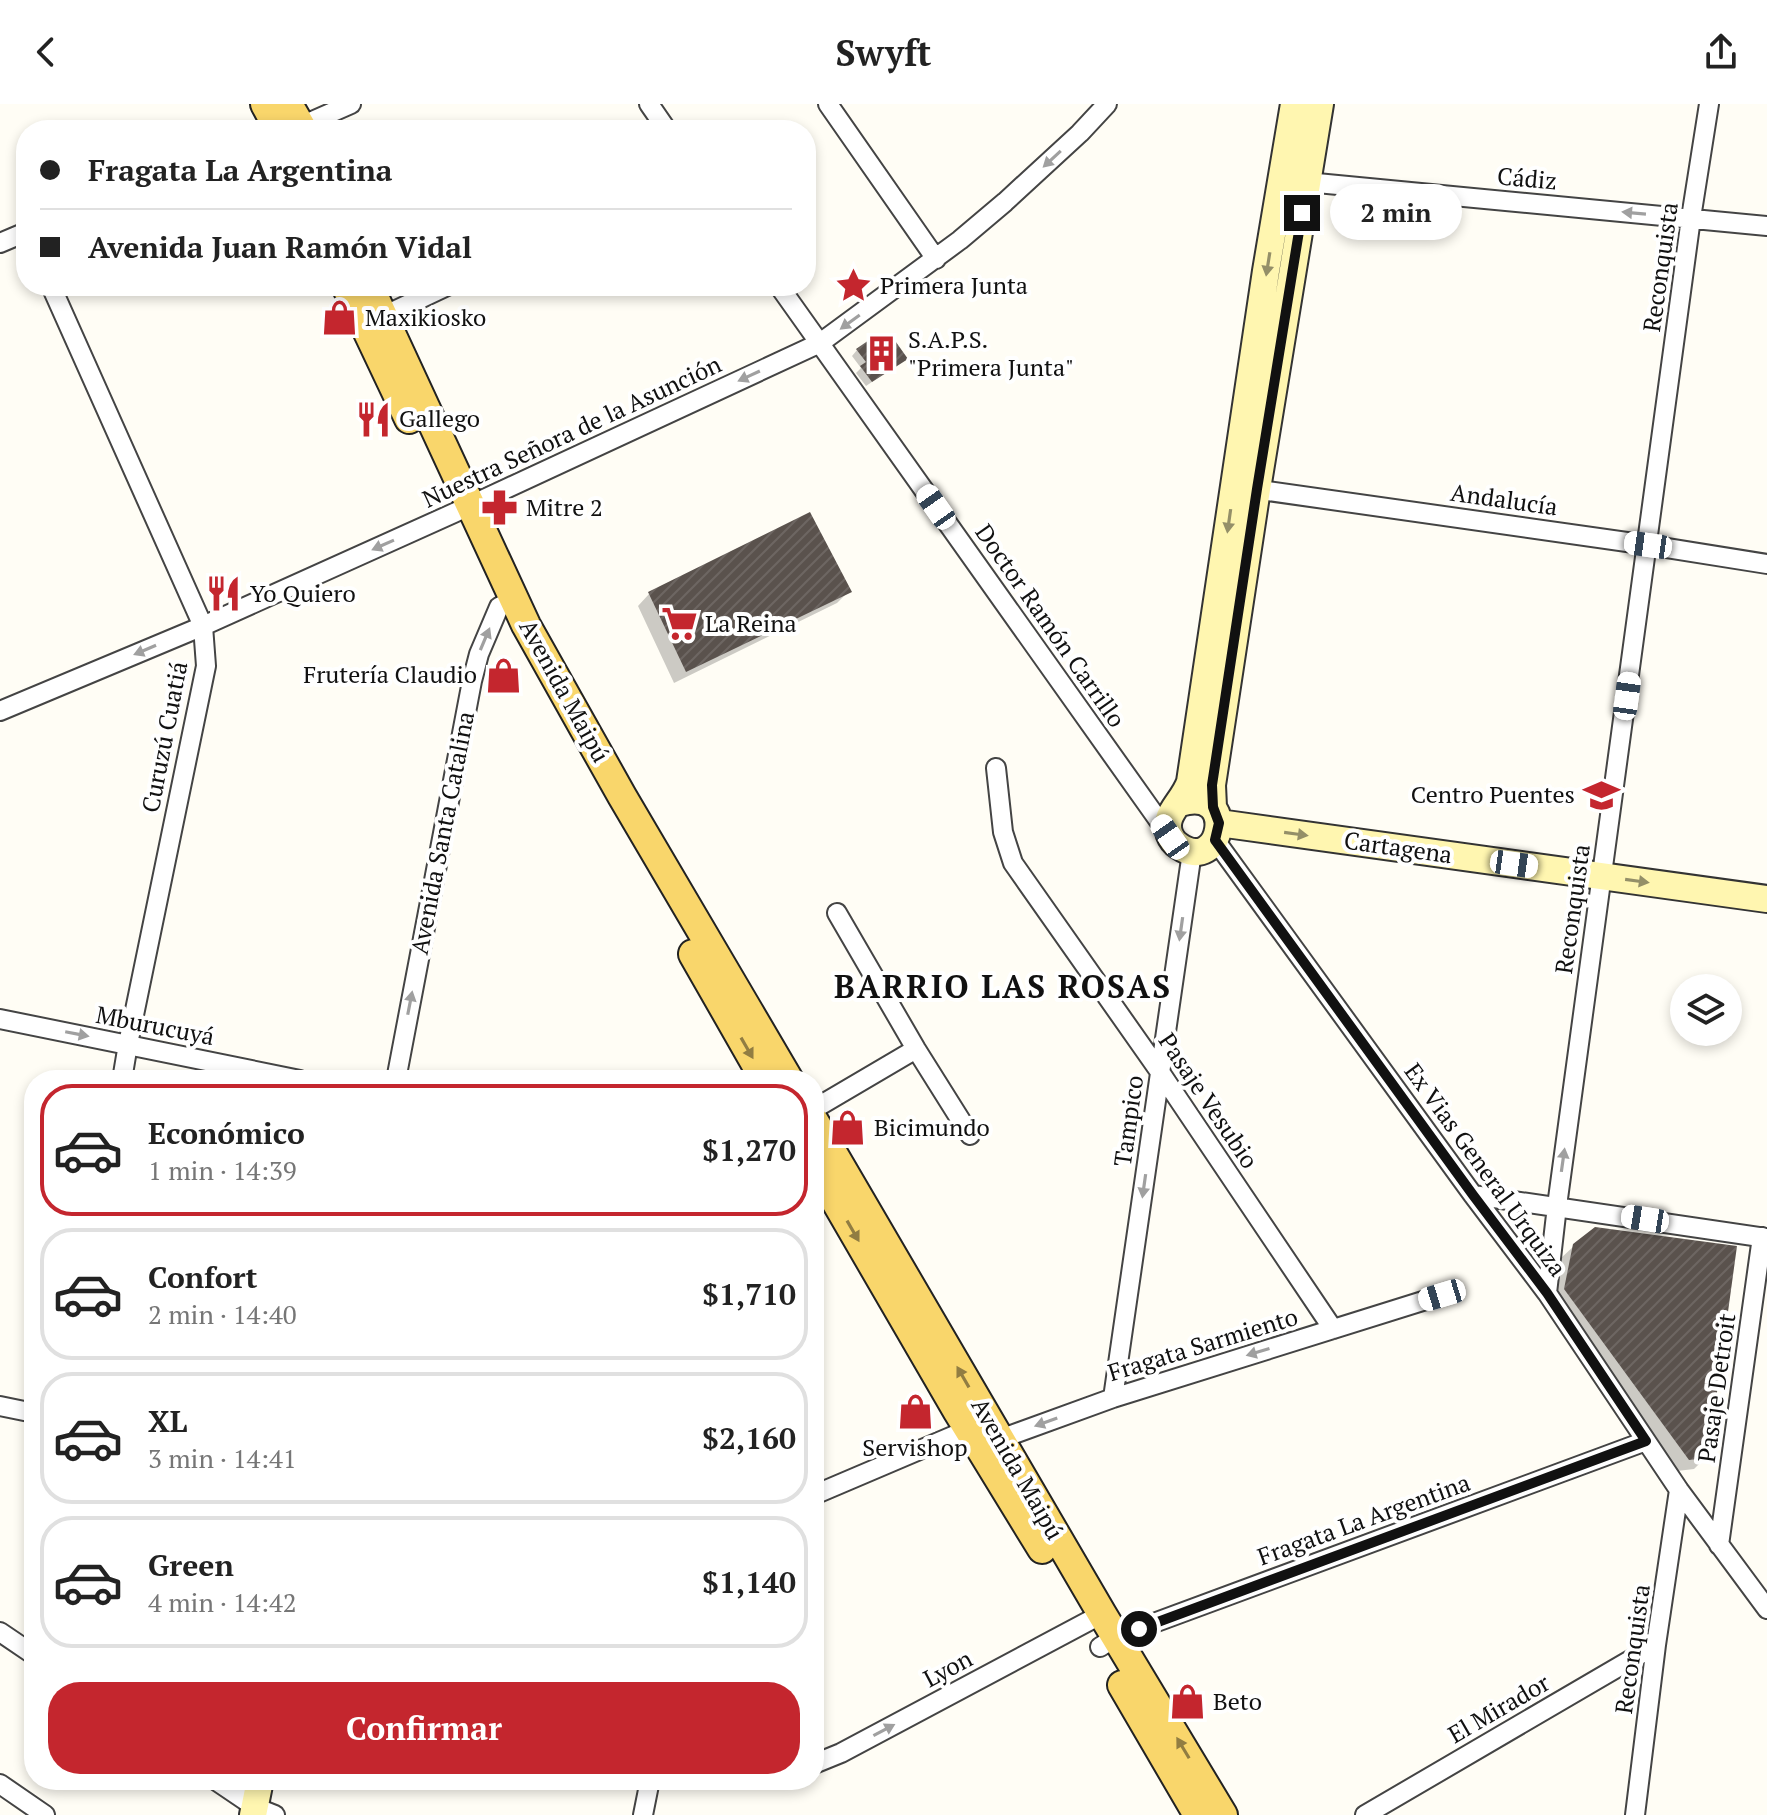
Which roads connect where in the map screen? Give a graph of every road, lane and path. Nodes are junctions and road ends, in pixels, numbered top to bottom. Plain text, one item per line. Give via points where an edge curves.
1 (351, 104) edge
2 (828, 104) edge
3 (1107, 104) edge
4 (1294, 104) edge
5 (1320, 104) edge
6 (1709, 104) edge
7 (291, 120) edge
8 (1294, 181) junction
9 (1691, 218) junction
10 (1767, 226) edge
11 (936, 259) junction
12 (55, 296) edge
13 (354, 296) edge
14 (370, 296) edge
15 (426, 296) edge
16 (786, 296) edge
17 (373, 321) junction
18 (820, 343) junction
19 (1246, 488) junction
20 (462, 510) junction
21 (1648, 545) junction
22 (1767, 564) edge
23 (506, 603) junction
24 (203, 626) junction
25 (0, 711) edge
26 (996, 768) dead end
27 (1180, 803) junction
28 (1210, 831) junction
29 (1170, 837) junction
30 (1602, 876) junction
31 (1767, 899) edge
32 (837, 913) dead end
33 (0, 1019) edge
34 (128, 1044) junction
35 (916, 1049) junction
36 (124, 1070) edge
37 (252, 1070) edge
38 (398, 1070) edge
39 (759, 1070) edge
40 (783, 1070) edge
41 (1160, 1072) junction
42 (824, 1103) edge
43 (970, 1135) dead end
44 (824, 1140) edge
45 (824, 1180) edge
46 (1473, 1195) junction
47 (1557, 1206) junction
48 (1765, 1237) edge
49 (1547, 1293) junction
50 (1442, 1295) dead end
51 (1333, 1329) junction
52 (1113, 1398) junction
53 (0, 1406) edge
54 (24, 1411) edge
55 (983, 1438) junction
56 (1646, 1441) junction
57 (1679, 1490) junction
58 (824, 1492) edge
59 (1719, 1545) junction
60 (1767, 1609) edge
61 (1101, 1630) junction
62 (0, 1632) edge
63 (1656, 1645) junction
64 (24, 1648) edge
65 (824, 1760) edge
66 (0, 1784) edge
67 (229, 1790) edge
68 (260, 1790) edge
69 (648, 1790) edge
70 (261, 1812) edge
71 (45, 1815) edge
72 (643, 1815) edge
73 (1198, 1815) edge
74 (1223, 1815) edge
75 (1365, 1815) edge
76 (1635, 1815) edge

1 - 7 street
2 - 11 street
3 -> 11 street, Nuestra Señora de la Asunción via 1005,202
4 - 8 main road
5 - 8 main road
6 - 9 street, Reconquista
9 -> 8 street, Cádiz
8 - 19 main road
9 - 10 street, Cádiz
9 - 21 street, Reconquista
11 -> 18 street, Nuestra Señora de la Asunción
12 - 24 street, Curuzú Cuatiá
13 - 17 main road, Avenida Maipú
14 - 17 main road, Avenida Maipú
15 - 17 street
16 - 18 street, Doctor Ramón Carrillo
17 - 20 main road, Avenida Maipú
18 -> 20 street, Nuestra Señora de la Asunción
18 - 29 street, Doctor Ramón Carrillo
19 - 21 street, Andalucía
19 -> 27 main road via 1190,782
19 - 28 main road
20 - 23 main road, Avenida Maipú
20 -> 24 street, Nuestra Señora de la Asunción
21 - 22 street, Andalucía
21 - 30 street, Reconquista
38 -> 23 street, Avenida Santa Catalina via 472,681 479,654
23 -> 39 main road, Avenida Maipú via 597,788
23 - 40 main road, Avenida Maipú via 526,625
24 -> 25 street, Nuestra Señora de la Asunción
24 - 34 street, Curuzú Cuatiá via 206,666
26 - 41 street, Pasaje Vesubio via 1003,832 1013,863
27 - 28 main road via 1205,802
27 - 29 main road via 1169,817
28 - 29 main road via 1176,845
28 -> 30 main road, Cartagena
28 -> 41 street, Tampico
28 - 46 street, Ex Vias General Urquiza
30 -> 31 main road, Cartagena
47 -> 30 street, Reconquista
32 - 35 street
33 -> 34 street, Mburucuyá
34 - 36 street, Curuzú Cuatiá
34 - 37 street, Mburucuyá
35 - 42 street
35 - 43 street
41 - 51 street, Pasaje Vesubio
41 -> 52 street, Tampico
55 -> 44 main road, Avenida Maipú
45 -> 55 main road, Avenida Maipú
46 - 47 street
46 - 49 street, Ex Vias General Urquiza
47 - 48 street
47 - 49 street, Reconquista
48 - 59 street, Pasaje Detroit
49 - 56 street, Ex Vias General Urquiza
50 - 51 street, Fragata Sarmiento
51 -> 52 street, Fragata Sarmiento
52 -> 55 street, Fragata Sarmiento
53 - 54 street
55 - 58 street, Fragata Sarmiento
55 - 61 main road, Avenida Maipú
56 - 57 street, Ex Vias General Urquiza
56 - 61 street, Fragata La Argentina
57 - 59 street, Ex Vias General Urquiza
57 - 63 street, Reconquista
59 - 60 street, Ex Vias General Urquiza
65 -> 61 street, Lyon
61 - 73 main road, Avenida Maipú
74 -> 61 main road, Avenida Maipú
62 - 64 street
63 - 75 street, El Mirador
63 - 76 street, Reconquista
66 - 71 street
67 - 70 street
68 - 70 main road
69 - 72 street

